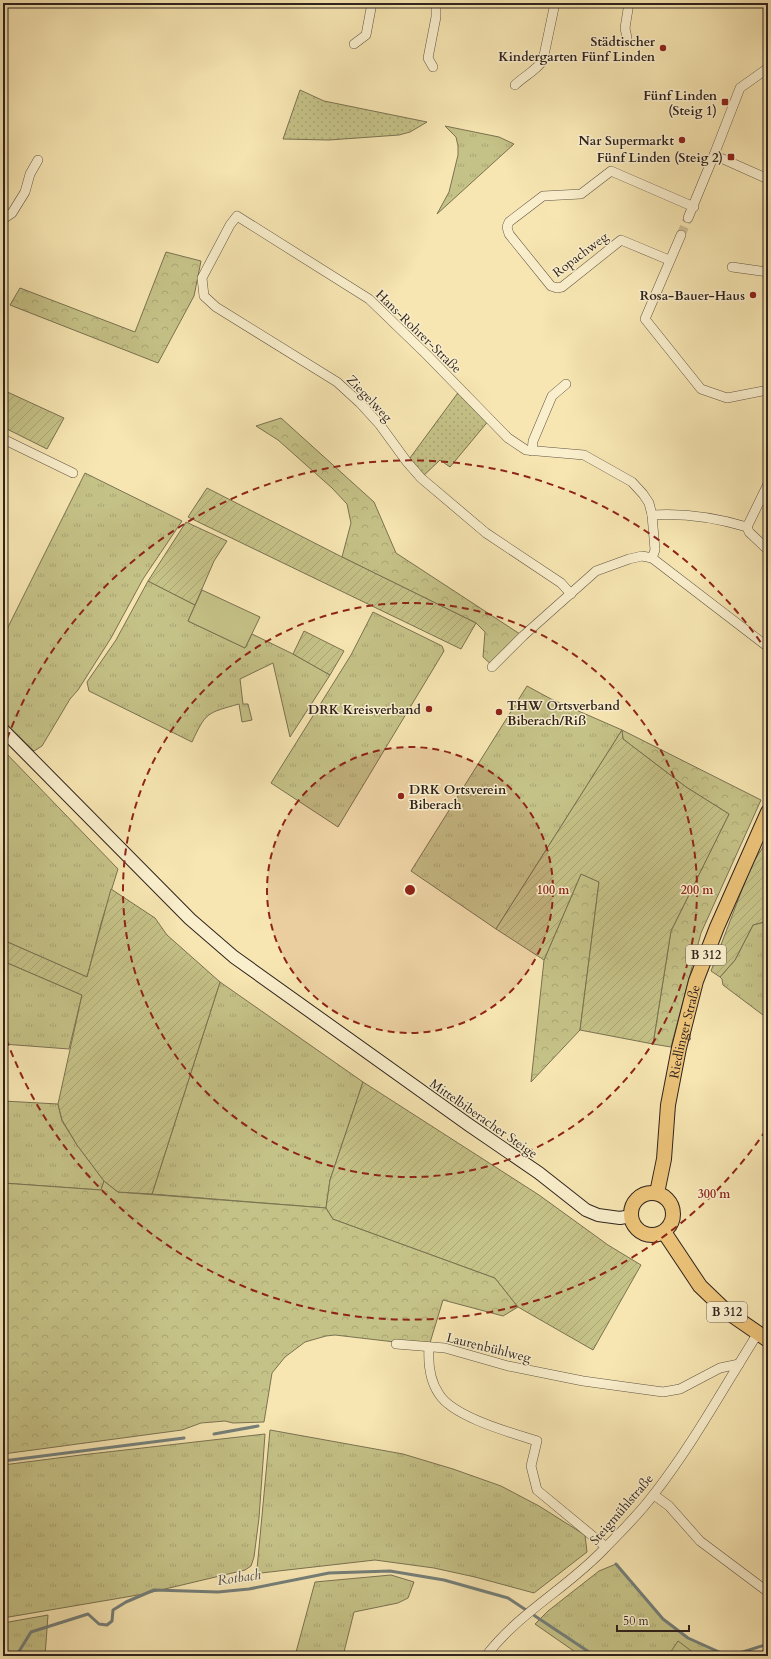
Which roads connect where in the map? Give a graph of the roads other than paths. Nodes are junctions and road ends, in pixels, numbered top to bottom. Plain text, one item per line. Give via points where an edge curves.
1 (372, 3) edge
2 (436, 3) edge
3 (555, 3) edge
4 (629, 3) edge
5 (627, 38) dead end
6 (354, 44) dead end
7 (433, 67) dead end
8 (768, 68) edge
9 (515, 85) dead end
10 (714, 155) junction
11 (38, 160) dead end
12 (768, 179) edge
13 (694, 207) junction
14 (237, 216) joint
15 (688, 218) tunnel mouth
16 (3, 219) edge
17 (681, 235) tunnel mouth
18 (670, 260) junction
19 (732, 267) dead end
20 (768, 272) edge
21 (566, 384) dead end
22 (768, 390) edge
23 (3, 439) edge
24 (532, 451) junction
25 (73, 473) dead end
26 (768, 484) edge
27 (652, 515) junction
28 (747, 527) junction
29 (768, 550) edge
30 (652, 558) junction
31 (570, 594) junction
32 (768, 646) edge
33 (492, 667) dead end
34 (3, 730) edge
35 (768, 812) edge
36 (657, 1193) junction
37 (631, 1216) junction
38 (664, 1232) junction
39 (763, 1336) edge
40 (396, 1344) dead end
41 (429, 1347) junction
42 (738, 1364) junction
43 (654, 1494) junction
44 (606, 1547) junction
45 (768, 1592) edge
46 (486, 1656) edge

1 - 6 street via 366,35
2 - 7 street via 436,17 428,58
3 - 9 street via 543,60 538,68
4 - 5 street via 625,28
8 - 10 street via 740,88
10 - 12 street
10 - 13 street
11 - 16 street via 30,174 25,192 12,213
13 - 15 street
13 - 18 street, Ropachweg via 610,171 581,194 543,196 506,227 551,286 557,288 620,240
14 - 24 street, Hans-Rohrer-Straße via 369,300 508,438
14 - 31 street, Ziegelweg via 230,224 202,278 204,296 216,307 337,382 370,414 421,478 486,533 561,583
17 - 18 street
18 - 22 street via 645,319 701,389 727,398
19 - 20 street
21 - 24 street via 552,396 533,441
23 - 25 street
24 - 27 street, Hans-Rohrer-Straße via 584,455 632,482 649,503
26 - 28 street
27 - 28 street via 690,516
27 - 30 street, Hans-Rohrer-Straße via 655,550
28 - 29 street
30 - 31 street via 642,556 596,571
30 - 32 street
31 - 33 street
34 - 37 street, Mittelbiberacher Steige via 118,848 234,957 538,1173 586,1210 598,1215 620,1218
35 - 36 main road, Riedlinger Straße / B 312 via 696,981 679,1048
36 - 37 main road via 643,1194 637,1199 633,1204
36 - 38 main road via 670,1202 673,1210 673,1219
37 - 38 main road via 633,1225 647,1235
38 - 39 main road, B 312 via 700,1286 726,1311
39 - 42 street, Steigmühlstraße
40 - 41 street
41 - 42 street, Laurenbühlweg via 445,1348 508,1366 583,1382 663,1392 680,1389 720,1368
41 - 44 street, Laurenbühlweg via 431,1377 439,1395 454,1409 499,1429 537,1441 531,1466 537,1490
42 - 43 street, Steigmühlstraße via 695,1435
43 - 44 street, Steigmühlstraße
43 - 45 street via 669,1506 700,1541
44 - 46 street, Steigmühlstraße via 543,1600 496,1643

